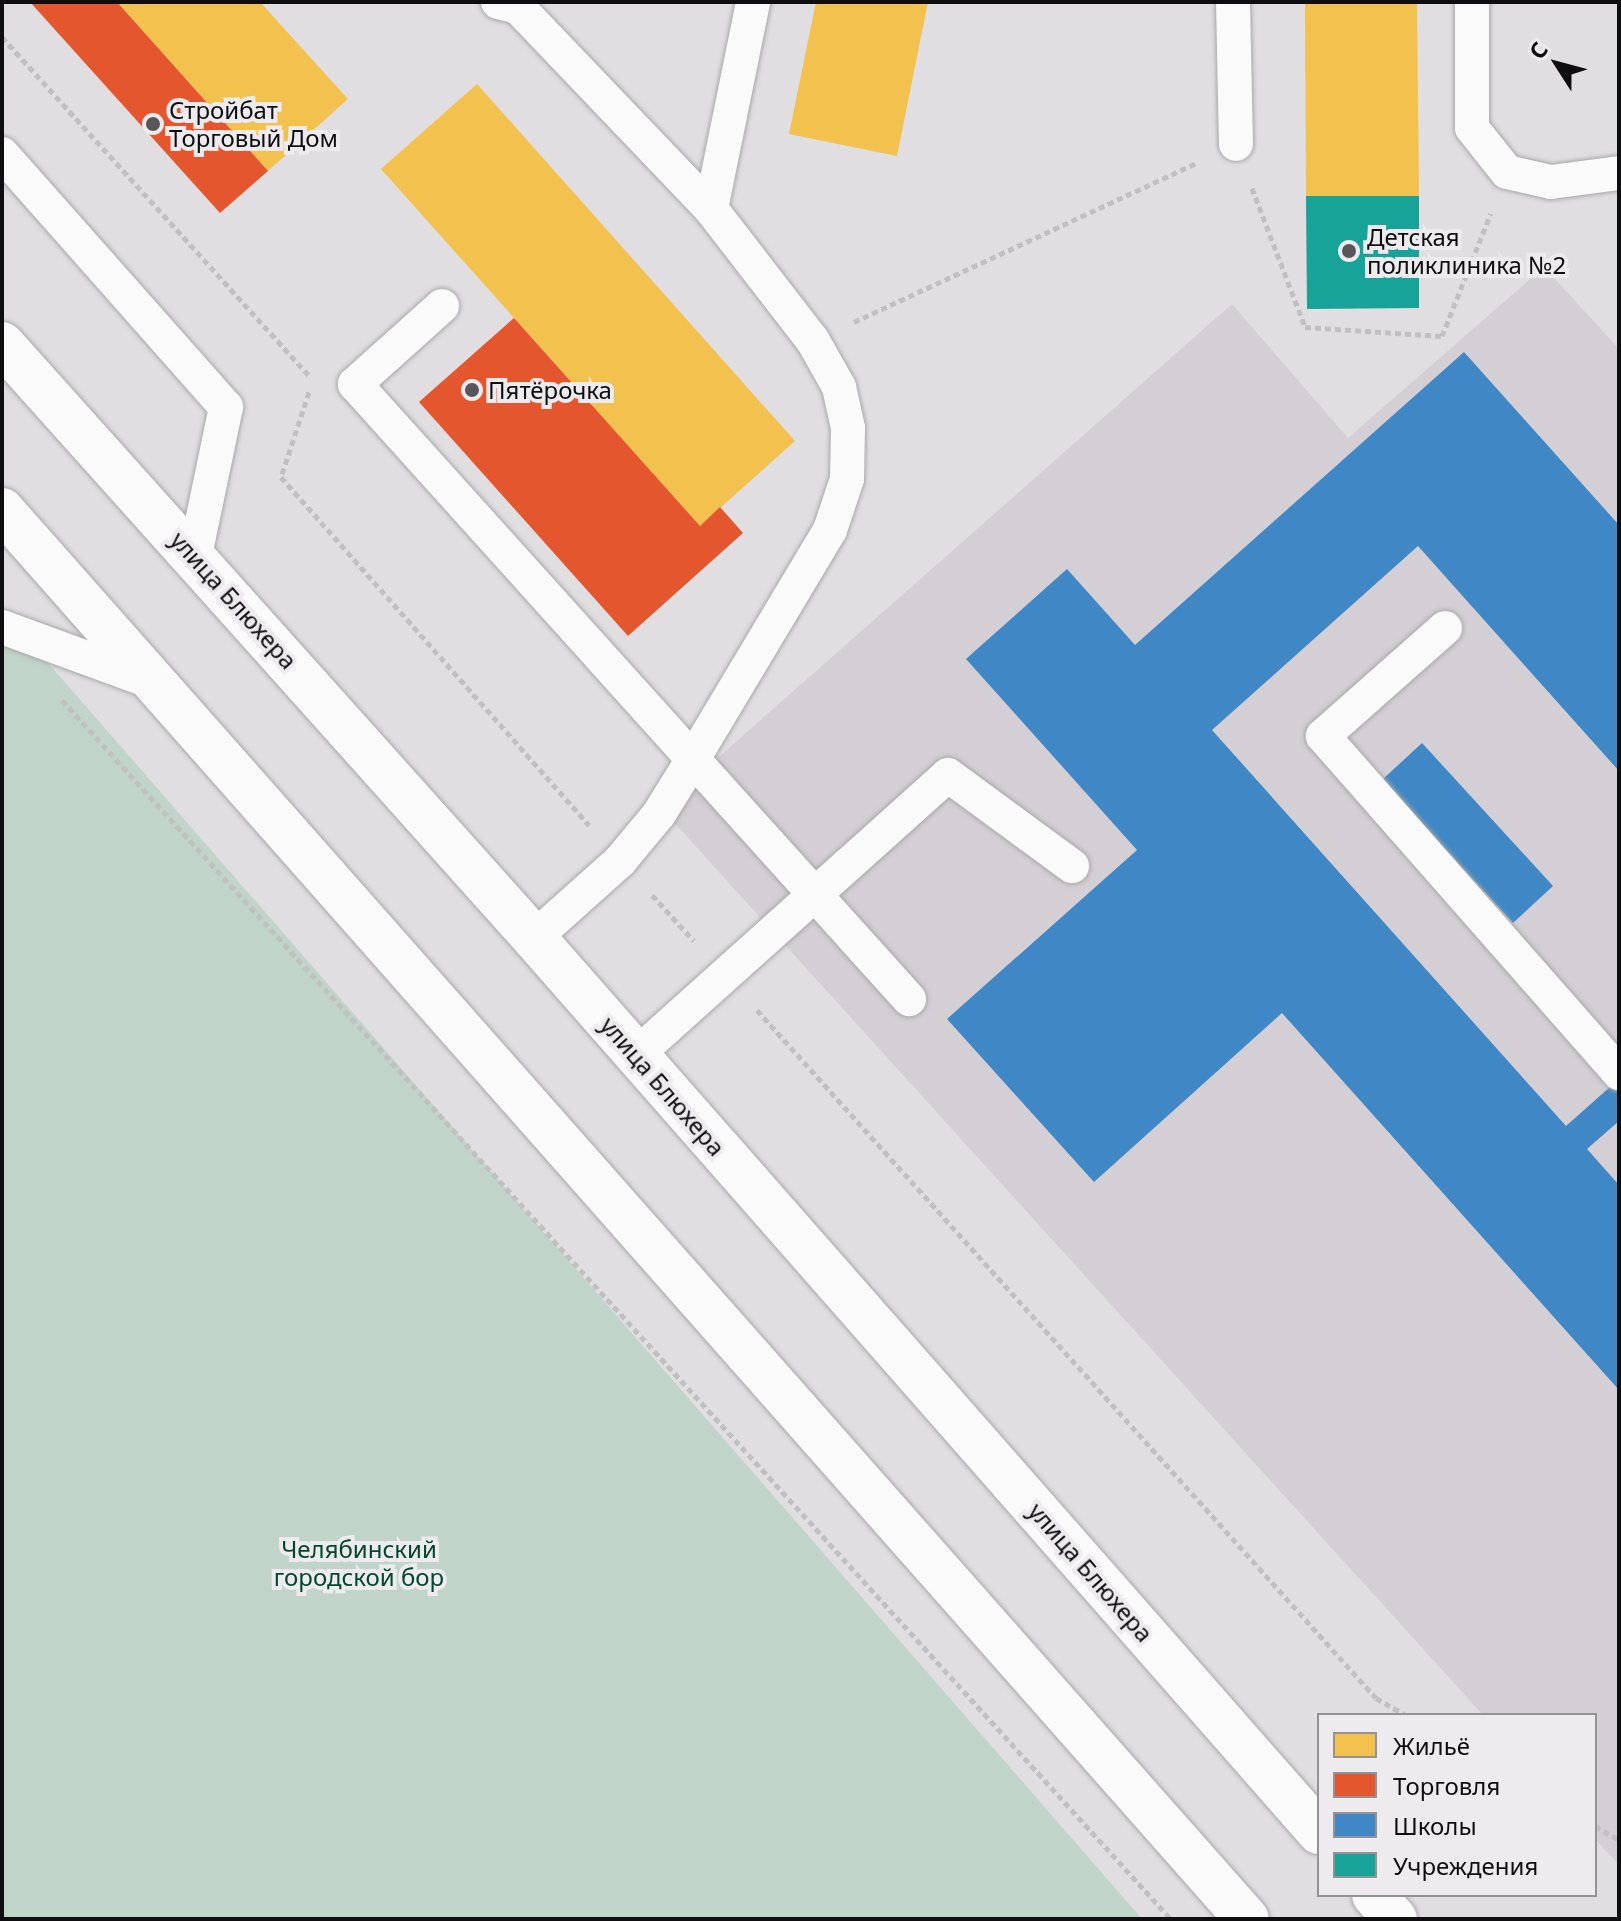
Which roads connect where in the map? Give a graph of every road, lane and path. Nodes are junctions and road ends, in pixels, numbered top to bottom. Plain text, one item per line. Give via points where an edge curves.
1 (498, 2) edge
2 (753, 2) edge
3 (1233, 2) edge
4 (1472, 2) edge
5 (2, 37) edge
6 (1236, 144) junction
7 (2, 154) edge
8 (1507, 172) junction
9 (1619, 173) edge
10 (711, 209) junction
11 (442, 306) dead end
12 (813, 341) junction
13 (2, 344) edge
14 (2, 510) edge
15 (195, 556) junction
16 (2, 627) edge
17 (1445, 628) dead end
18 (153, 682) junction
19 (56, 693) dead end
20 (693, 759) junction
21 (620, 861) junction
22 (1072, 866) dead end
23 (815, 897) junction
24 (534, 938) junction
25 (726, 976) junction
26 (909, 999) dead end
27 (636, 1055) junction
28 (1619, 1073) edge
29 (1402, 1713) edge
30 (1597, 1827) edge
31 (1317, 1830) edge
32 (1619, 1840) edge
33 (1376, 1897) edge
34 (1171, 1919) edge
35 (1247, 1919) edge
36 (1395, 1919) edge

1 - 10 lane via 518,7
2 - 10 lane
3 - 6 lane
4 - 8 lane via 1472,128
5 - 21 path via 313,380 281,477
6 - 8 path via 1305,327 1442,336
6 - 12 path
7 - 15 lane via 226,407
8 - 9 lane via 1551,182
10 - 12 lane
11 - 20 lane via 355,384
12 - 20 lane via 839,387 848,428 847,479 830,530
13 - 15 main road, улица Блюхера
14 - 18 main road
15 - 24 main road, улица Блюхера
16 - 18 lane
17 - 28 lane via 1323,736
18 - 35 main road
19 - 34 path
20 - 21 lane via 659,814
20 - 23 lane
21 - 24 lane
21 - 25 path
22 - 23 lane via 948,775
23 - 25 lane
23 - 26 lane
24 - 27 main road, улица Блюхера
25 - 27 lane
25 - 29 path via 1376,1698
27 - 31 main road, улица Блюхера
30 - 32 path
33 - 36 main road

